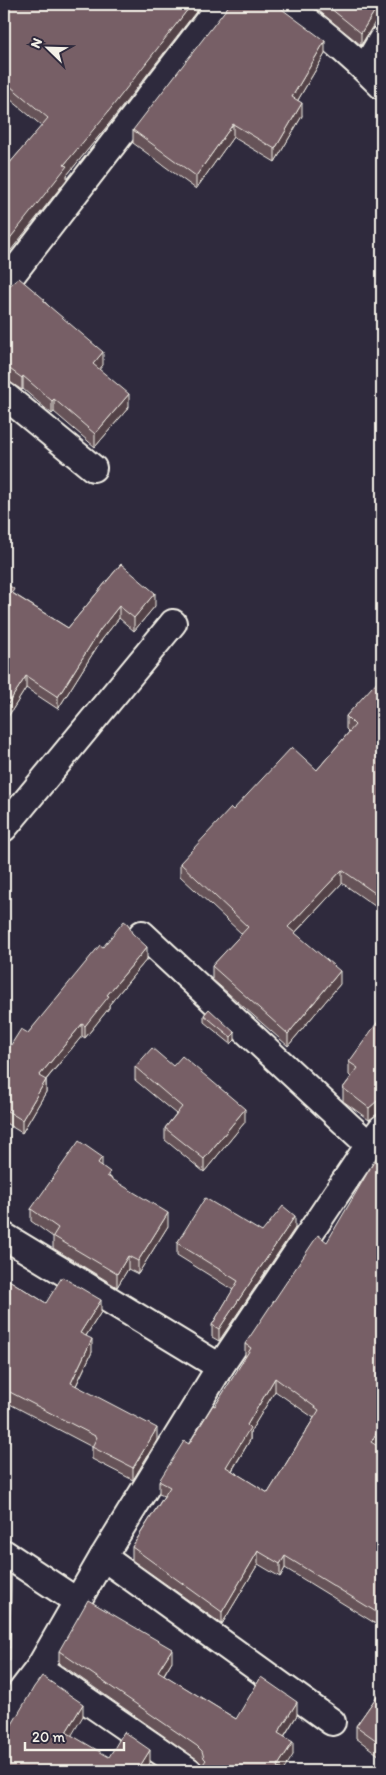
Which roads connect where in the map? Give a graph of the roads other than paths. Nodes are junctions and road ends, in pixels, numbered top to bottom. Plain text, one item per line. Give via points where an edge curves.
1 (221, 4) edge
2 (283, 4) edge
3 (382, 39) edge
4 (374, 77) edge
5 (4, 285) edge
6 (4, 395) edge
7 (93, 468) dead end
8 (174, 623) dead end
9 (4, 828) edge
10 (142, 934) dead end
11 (376, 1137) edge
12 (4, 1236) edge
13 (220, 1367) junction
14 (4, 1553) edge
15 (103, 1558) junction
16 (78, 1602) junction
17 (39, 1668) junction
18 (4, 1714) edge
19 (332, 1722) dead end
20 (190, 1771) edge

1 - 5 street
2 - 4 street via 306,18
3 - 4 street
6 - 7 street
8 - 9 street
10 - 11 street
11 - 13 street
12 - 13 street
13 - 15 street
14 - 16 street
15 - 16 street
15 - 19 street
16 - 17 street
17 - 18 street
17 - 20 street

